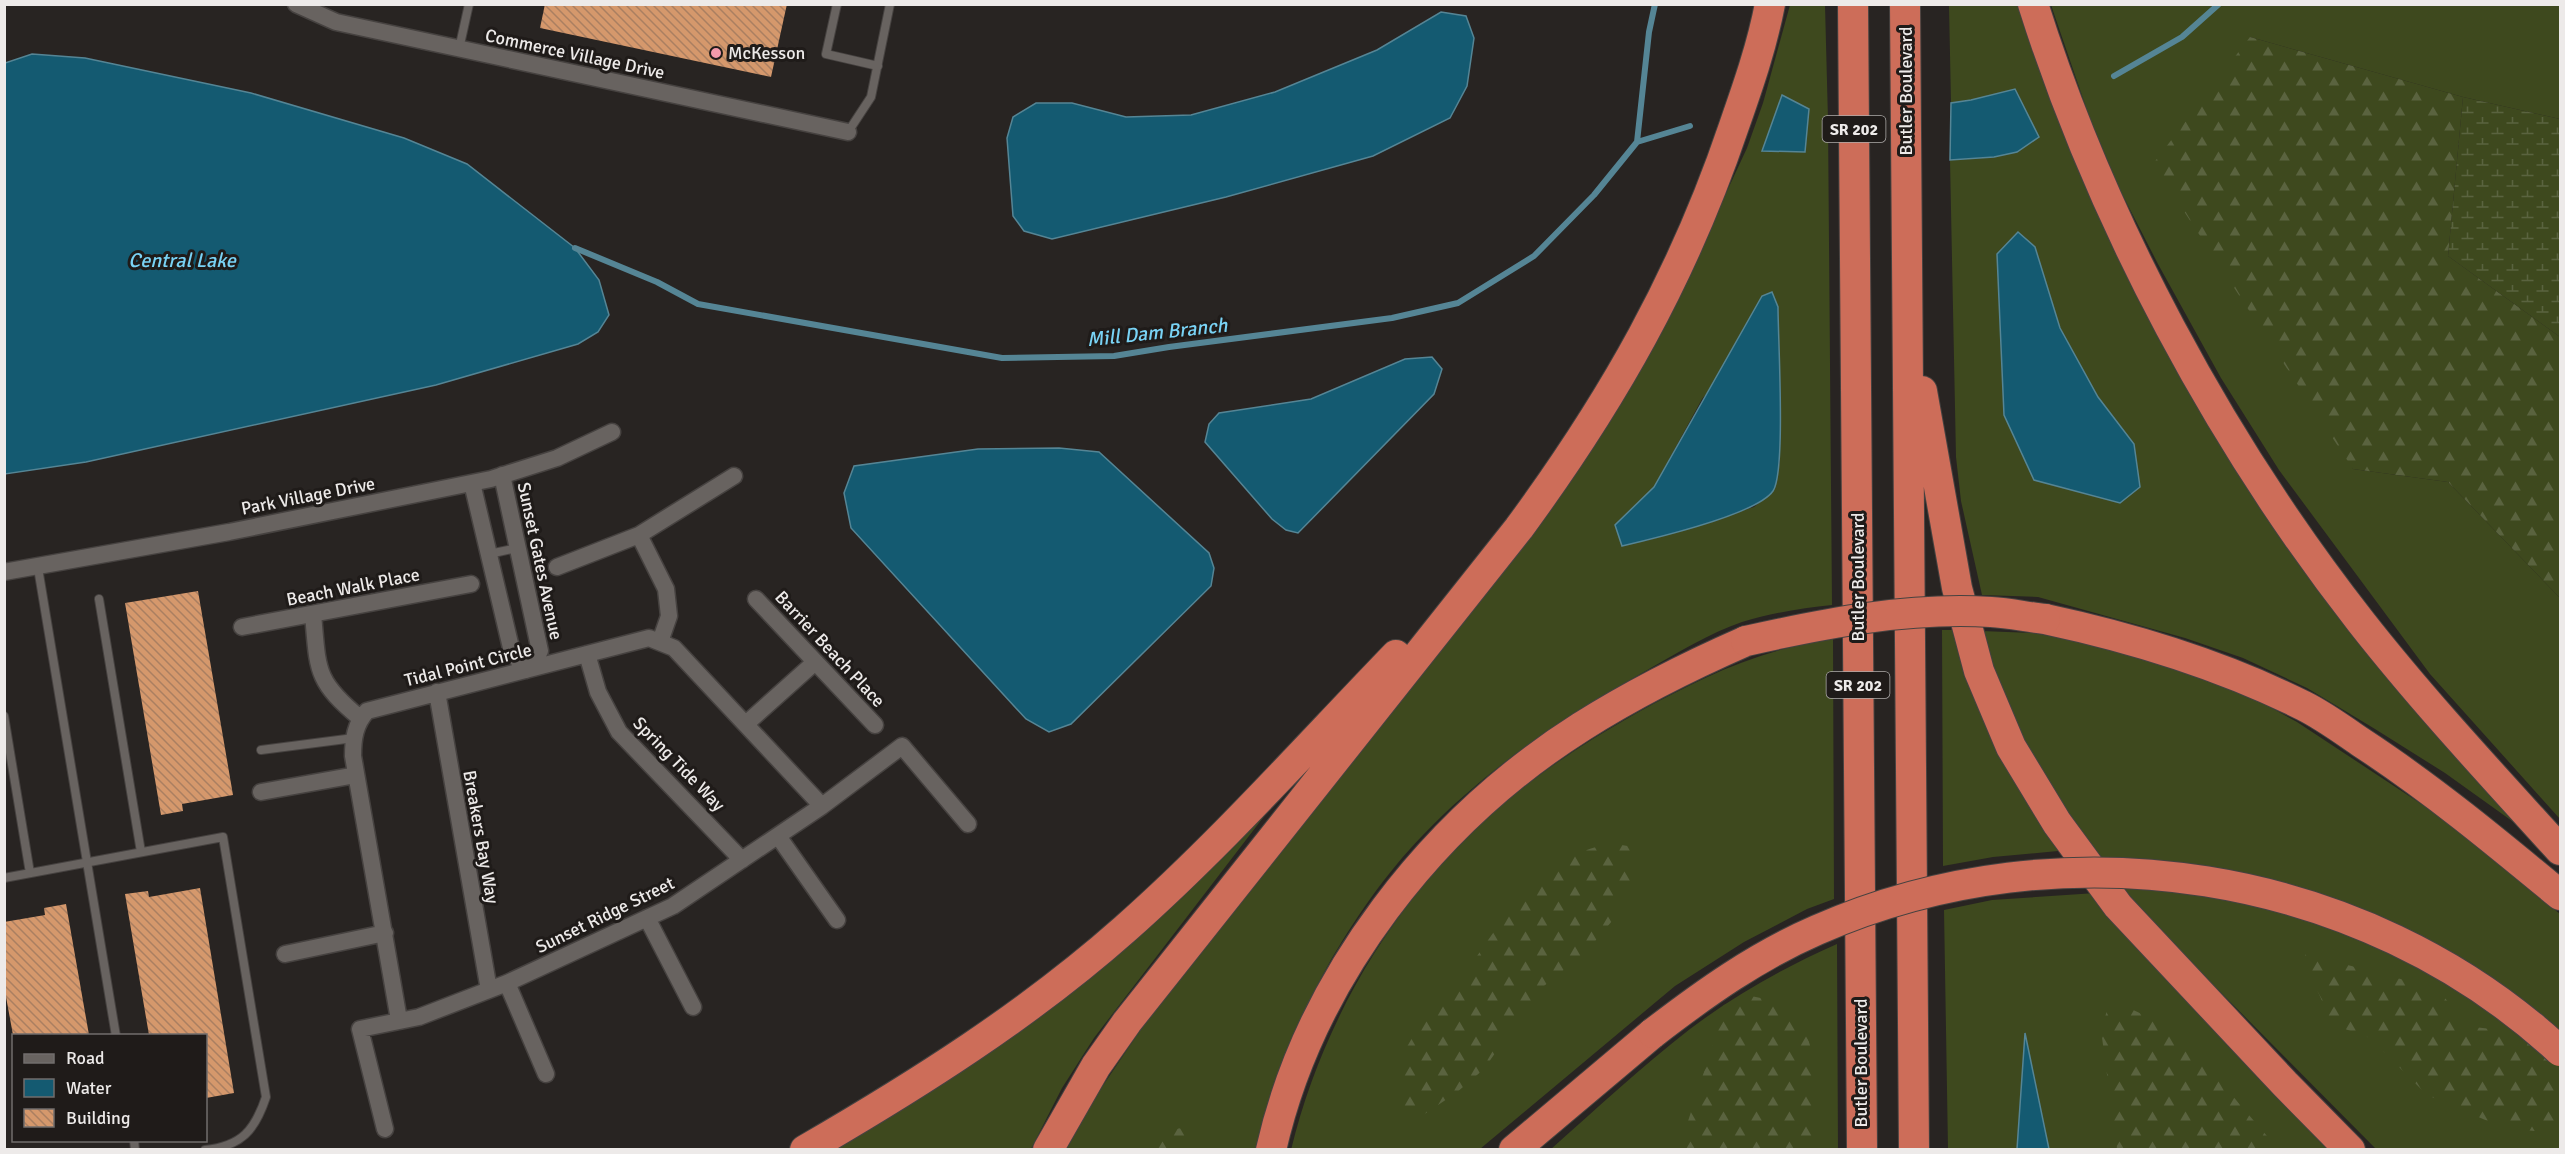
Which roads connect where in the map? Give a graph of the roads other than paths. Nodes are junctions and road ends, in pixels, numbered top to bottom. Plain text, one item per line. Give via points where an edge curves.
1 (296, 4) edge
2 (469, 4) edge
3 (837, 4) edge
4 (890, 4) edge
5 (1770, 4) edge
6 (1853, 4) edge
7 (1905, 4) edge
8 (2033, 4) edge
9 (459, 49) junction
10 (878, 66) junction
11 (848, 132) joint
12 (1907, 294) junction
13 (612, 432) dead end
14 (502, 476) junction
15 (734, 476) dead end
16 (472, 483) junction
17 (1518, 528) junction
18 (639, 535) junction
19 (517, 548) junction
20 (489, 554) junction
21 (557, 567) dead end
22 (38, 568) junction
23 (4, 572) edge
24 (471, 584) dead end
25 (99, 599) dead end
26 (756, 599) dead end
27 (313, 614) junction
28 (242, 627) dead end
29 (660, 642) junction
30 (587, 654) junction
31 (814, 663) junction
32 (526, 670) junction
33 (437, 692) junction
34 (4, 716) edge
35 (360, 718) junction
36 (747, 723) junction
37 (875, 725) dead end
38 (354, 738) junction
39 (261, 750) dead end
40 (356, 775) junction
41 (261, 792) dead end
42 (822, 806) junction
43 (968, 824) dead end
44 (778, 836) junction
45 (2560, 850) edge
46 (141, 852) junction
47 (742, 860) junction
48 (87, 862) junction
49 (30, 873) junction
50 (4, 878) edge
51 (2560, 895) edge
52 (647, 918) junction
53 (837, 920) dead end
54 (385, 933) junction
55 (285, 954) dead end
56 (507, 983) junction
57 (489, 990) junction
58 (693, 1007) dead end
59 (399, 1020) junction
60 (116, 1034) edge
61 (2560, 1051) edge
62 (546, 1074) dead end
63 (385, 1129) dead end
64 (205, 1149) edge
65 (805, 1149) edge
66 (1048, 1149) edge
67 (1272, 1149) edge
68 (1514, 1149) edge
69 (1862, 1149) edge
70 (1914, 1149) edge
71 (2350, 1149) edge

1 - 9 street, Commerce Village Drive via 336,22
2 - 9 lane
3 - 10 lane via 826,54
4 - 10 lane
5 - 17 highway via 1749,84 1671,285 1600,410
6 - 69 highway, Butler Boulevard / SR 202
7 - 12 highway, Butler Boulevard / SR 202
8 - 45 highway via 2079,131 2123,232 2231,434 2294,531 2361,621 2435,712
9 - 11 street, Commerce Village Drive
10 - 11 lane via 871,97
12 - 70 highway, Butler Boulevard / SR 202
12 - 71 highway via 1957,588 1978,671 2011,747 2057,823 2118,906
13 - 14 street, Park Village Drive via 557,458
14 - 16 street, Park Village Drive
14 - 19 street, Sunset Gates Avenue
15 - 18 street
16 - 20 street
16 - 22 street, Park Village Drive
17 - 65 highway via 1185,873 1124,930 1040,997 938,1069
17 - 66 highway via 1126,1022
18 - 21 street
18 - 29 street via 666,589 669,616
19 - 20 lane
19 - 32 street, Sunset Gates Avenue via 540,651
20 - 32 street via 512,652
22 - 23 street, Park Village Drive
22 - 48 lane
24 - 27 street, Beach Walk Place
25 - 46 lane
26 - 31 street, Barrier Beach Place
27 - 28 street, Beach Walk Place
27 - 35 street via 317,661 324,681 332,694
29 - 30 street, Tidal Point Circle via 649,638
29 - 36 street via 675,648
30 - 32 street, Tidal Point Circle
30 - 47 street, Spring Tide Way via 598,692 619,732
31 - 36 street
31 - 37 street, Barrier Beach Place
32 - 33 street, Tidal Point Circle
33 - 35 street, Tidal Point Circle via 366,711
33 - 57 street, Breakers Bay Way
34 - 49 lane
35 - 38 street
36 - 42 street
38 - 39 lane
38 - 40 street
40 - 41 street
40 - 54 street
42 - 43 street, Sunset Ridge Street via 902,746
42 - 44 street, Sunset Ridge Street
44 - 47 street, Sunset Ridge Street
44 - 53 street
46 - 48 lane
46 - 64 lane via 223,837 266,1097 258,1120 244,1136 220,1148
47 - 52 street, Sunset Ridge Street via 673,906
48 - 49 lane
48 - 60 lane
49 - 50 lane
51 - 67 highway, bridge via 2423,785 2306,707 2186,657 2104,632 1991,612 1902,614 1746,641 1679,671 1581,726 1508,780 1446,837 1387,908 1339,980 1302,1055
52 - 56 street, Sunset Ridge Street
52 - 58 street
54 - 55 street
54 - 59 street
56 - 57 street, Sunset Ridge Street
56 - 62 street
57 - 59 street, Sunset Ridge Street via 419,1017
59 - 63 street, Sunset Ridge Street via 360,1029
61 - 68 highway, bridge via 2510,1009 2446,966 2381,932 2282,897 2212,881 2100,871 2028,875 1922,894 1799,938 1748,966 1653,1033

